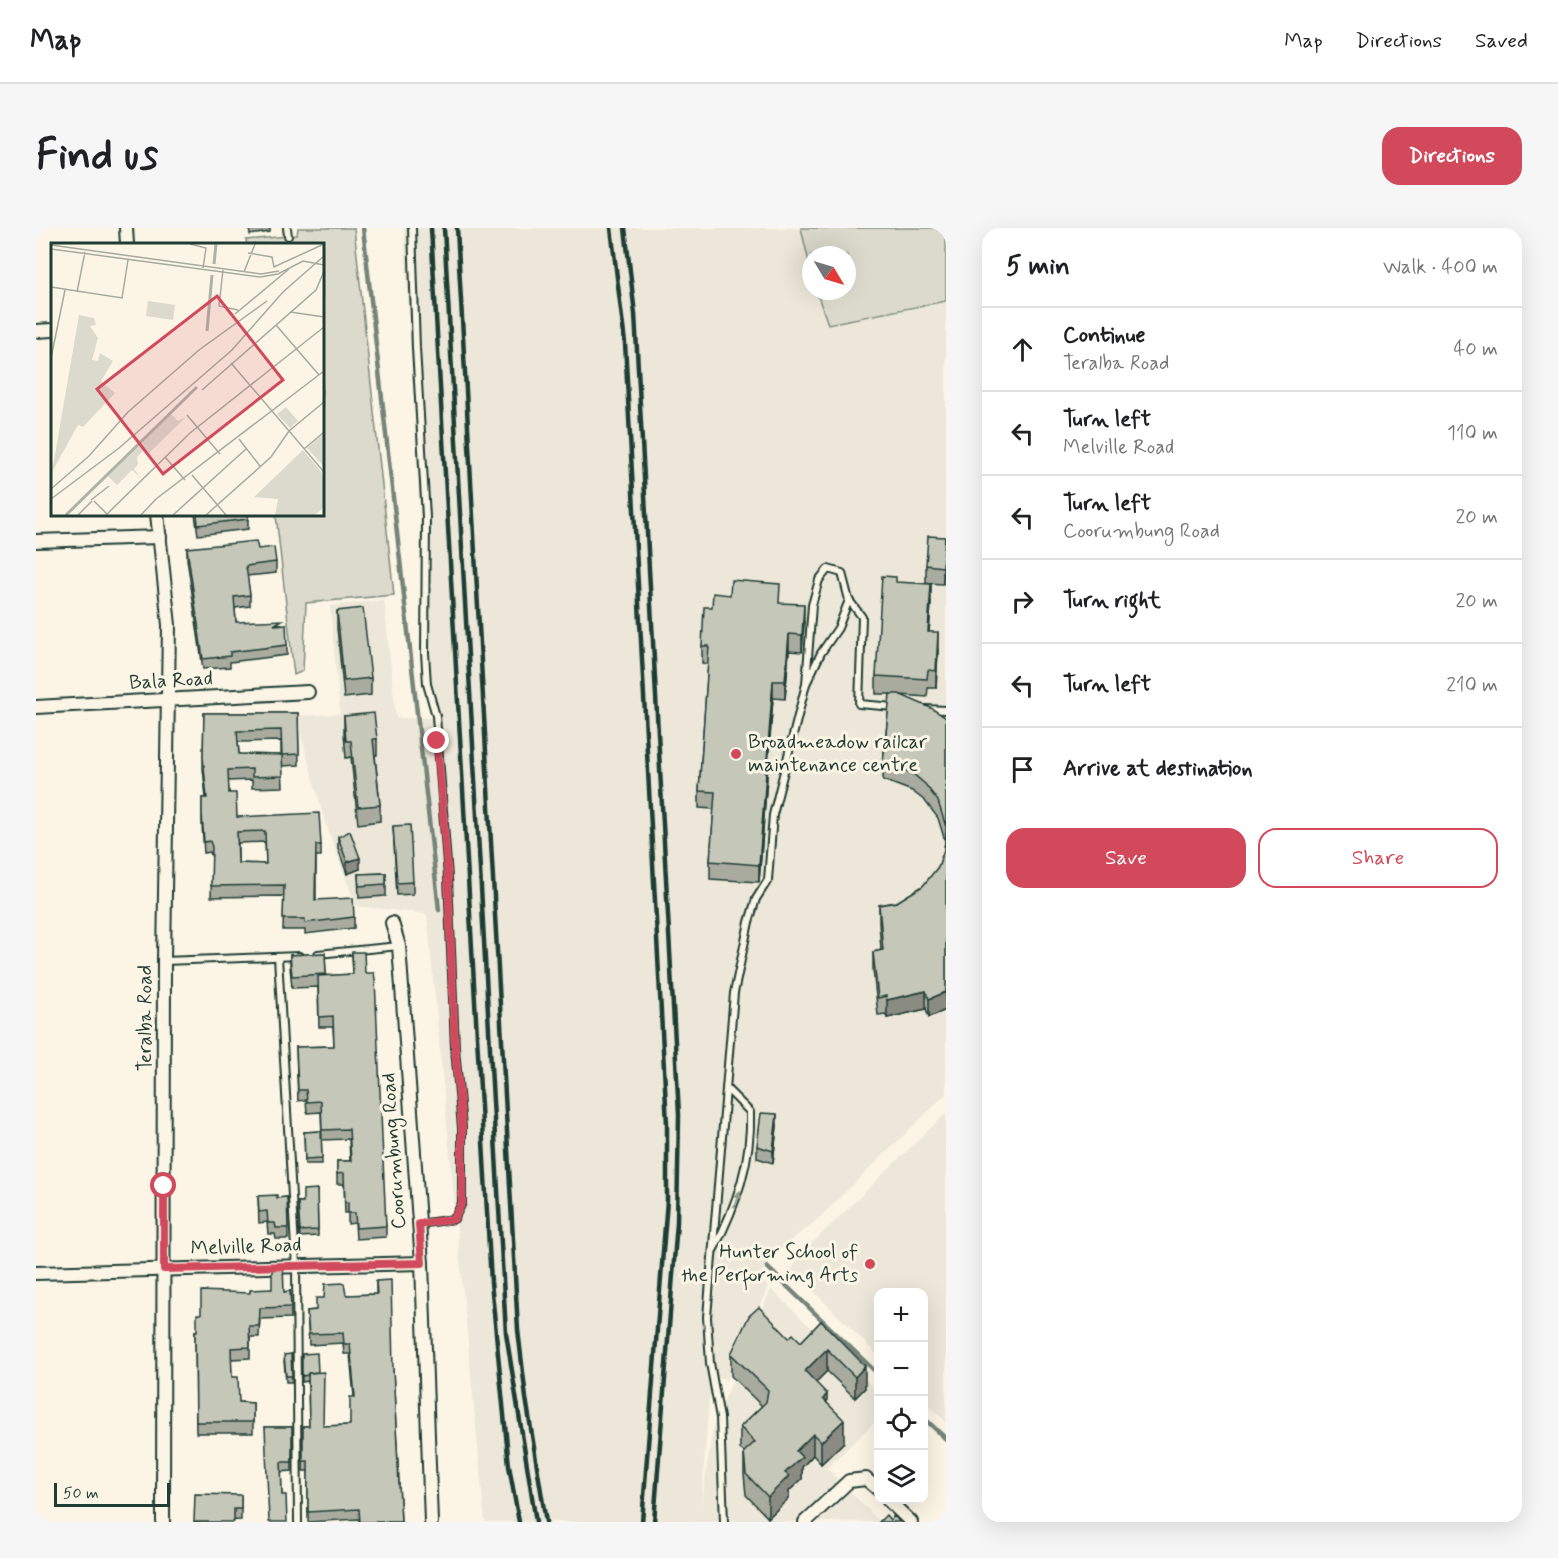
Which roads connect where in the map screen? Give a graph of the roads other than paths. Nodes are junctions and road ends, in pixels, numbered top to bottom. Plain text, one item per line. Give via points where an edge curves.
1 (126, 228) edge
2 (288, 228) edge
3 (412, 228) edge
4 (288, 236) dead end
5 (127, 243) edge
6 (51, 330) edge
7 (36, 331) edge
8 (157, 516) edge
9 (160, 537) junction
10 (36, 541) edge
11 (849, 600) junction
12 (806, 684) junction
13 (308, 692) dead end
14 (168, 701) junction
15 (36, 707) edge
16 (902, 707) edge
17 (913, 708) edge
18 (946, 710) edge
19 (392, 923) dead end
20 (399, 946) junction
21 (278, 957) junction
22 (164, 961) junction
23 (727, 1089) junction
24 (419, 1224) junction
25 (713, 1253) junction
26 (422, 1263) junction
27 (296, 1265) junction
28 (164, 1269) junction
29 (36, 1273) edge
30 (874, 1486) edge
31 (892, 1504) edge
32 (163, 1522) edge
33 (298, 1522) edge
34 (431, 1522) edge
35 (724, 1522) edge
36 (805, 1522) edge
37 (911, 1522) edge

1 - 5 street
2 - 4 lane
3 - 24 lane via 426,517 425,653 435,716 448,877 462,1128 462,1203 454,1219
6 - 7 street
8 - 9 street, Teralba Road
9 - 10 street
9 - 14 street, Teralba Road via 169,625
11 - 12 lane
11 - 12 lane via 843,573 828,569 819,580 813,605
11 - 16 lane via 862,617 859,704
12 - 23 lane via 773,816 768,880 756,899 749,922 734,993
13 - 14 street, Bala Road
14 - 15 street, Bala Road
14 - 22 street, Teralba Road
17 - 18 lane
19 - 20 street, Coorumbung Road
20 - 21 lane
20 - 24 street, Coorumbung Road
21 - 22 lane
21 - 27 lane
22 - 28 street, Teralba Road
23 - 25 lane
25 -> 23 lane via 740,1193 751,1136 750,1112
24 - 26 street, Coorumbung Road
25 - 35 lane via 707,1317 720,1418
26 - 27 street, Melville Road
26 - 34 street, Coorumbung Road
27 - 28 street, Melville Road
27 - 33 lane
28 - 29 street, Melville Road
28 - 32 street, Teralba Road
30 - 36 street via 866,1479 849,1480
31 - 37 street

